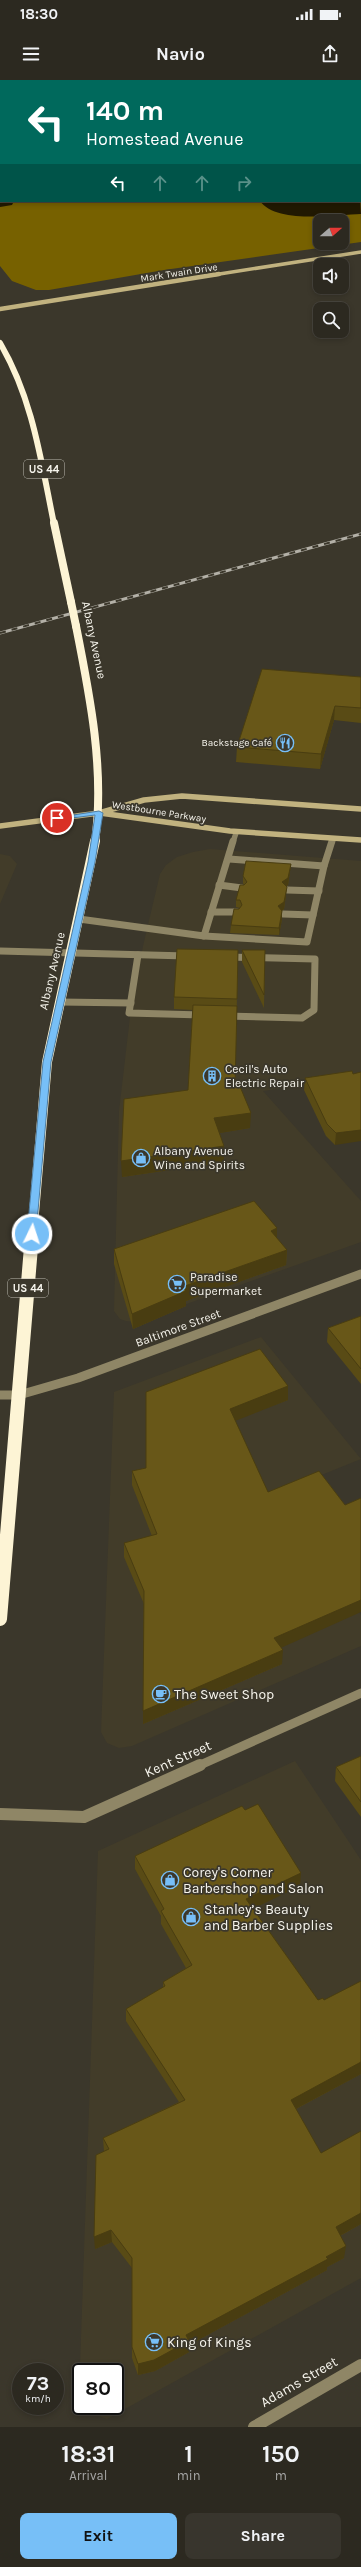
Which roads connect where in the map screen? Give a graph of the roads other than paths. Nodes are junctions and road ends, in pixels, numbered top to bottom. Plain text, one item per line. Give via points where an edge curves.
1 (361, 252) edge
2 (0, 309) edge
3 (0, 343) edge
4 (361, 809) edge
5 (99, 813) junction
6 (0, 826) edge
7 (236, 833) junction
8 (333, 839) junction
9 (361, 840) edge
10 (229, 859) junction
11 (324, 866) junction
12 (219, 885) junction
13 (242, 888) edge
14 (287, 890) edge
15 (319, 891) junction
16 (211, 912) junction
17 (237, 912) edge
18 (283, 914) edge
19 (313, 915) junction
20 (78, 919) junction
21 (204, 936) junction
22 (0, 951) edge
23 (71, 954) junction
24 (138, 955) junction
25 (192, 956) edge
26 (223, 957) edge
27 (60, 1002) junction
28 (131, 1003) junction
29 (208, 1015) edge
30 (216, 1016) edge
31 (361, 1274) edge
32 (0, 1395) edge
33 (19, 1395) junction
34 (0, 1619) edge
35 (361, 1693) edge
36 (0, 1814) edge
37 (361, 2365) edge
38 (254, 2427) edge

1 - 2 main road, Mark Twain Drive
3 - 5 highway, Albany Avenue / US 44, bridge via 20,378 36,425 92,703
4 - 5 main road, Westbourne Parkway via 182,796 144,800
5 - 6 main road
5 - 7 main road, Westbourne Parkway via 167,826
5 - 20 highway, Albany Avenue / US 44 via 92,862
7 - 8 main road, Westbourne Parkway
7 - 10 street
8 - 9 main road, Westbourne Parkway
8 - 11 street
10 - 11 street
10 - 12 street
11 - 15 street
12 - 13 street
12 - 16 street
14 - 15 street
15 - 19 street
16 - 17 street
16 - 21 street
18 - 19 street
19 - 21 street via 307,942
20 - 21 street
20 - 23 highway, Albany Avenue / US 44
22 - 23 street
23 - 24 street
23 - 27 highway, Albany Avenue / US 44
24 - 25 street
24 - 28 street
26 - 30 street via 315,959 314,1010 302,1018
27 - 28 street
27 - 33 highway, Albany Avenue / US 44 via 47,1062
28 - 29 street via 129,1013
31 - 33 street, Baltimore Street via 78,1378
32 - 33 street, Baltimore Street
33 - 34 highway, Albany Avenue / US 44
35 - 36 street, Kent Street via 84,1817
37 - 38 street, Adams Street

